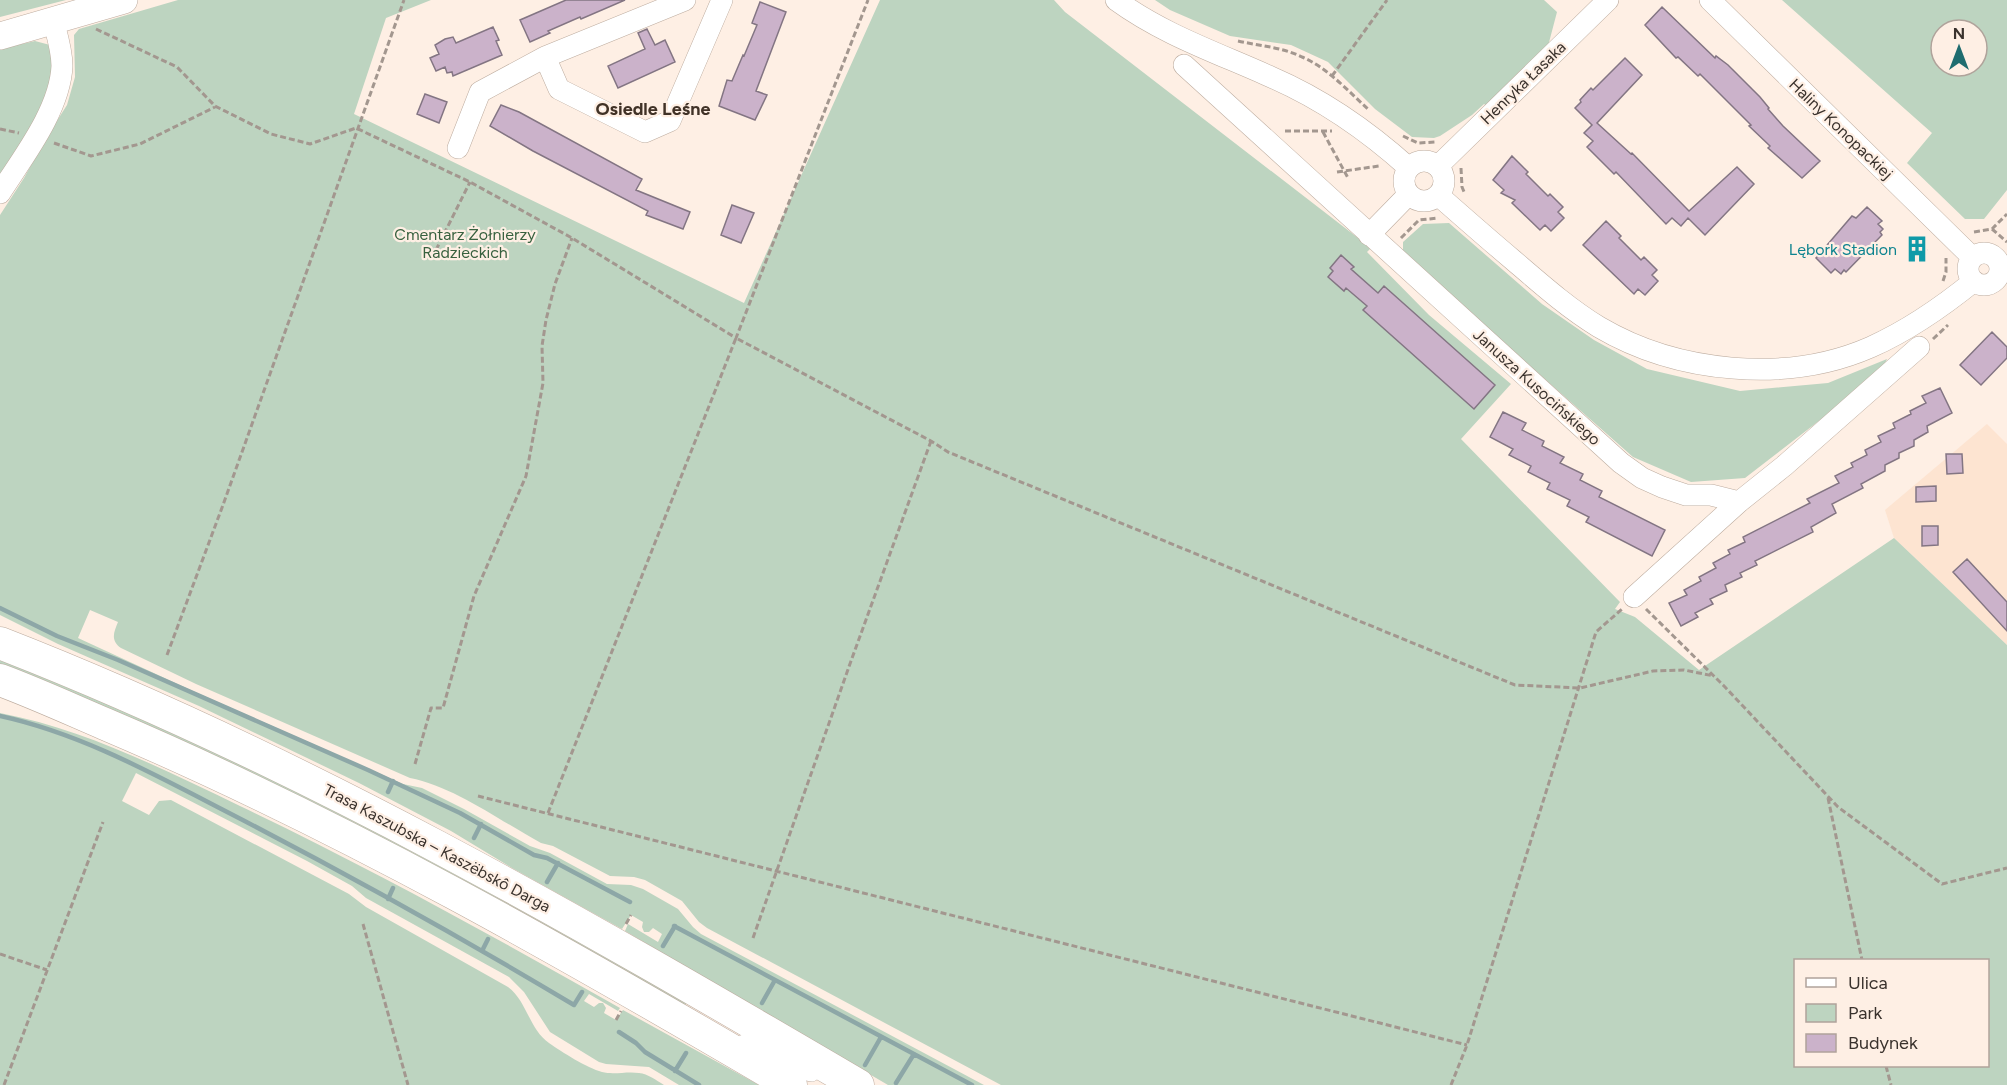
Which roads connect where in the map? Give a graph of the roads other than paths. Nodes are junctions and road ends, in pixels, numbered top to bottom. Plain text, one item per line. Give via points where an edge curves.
1 (124, 0) edge
2 (685, 0) edge
3 (722, 0) edge
4 (1116, 0) edge
5 (1710, 0) edge
6 (1594, 5) edge
7 (53, 20) junction
8 (0, 36) edge
9 (545, 57) junction
10 (1184, 65) dead end
11 (458, 148) dead end
12 (1445, 159) junction
13 (1408, 168) junction
14 (0, 193) edge
15 (1410, 194) junction
16 (1446, 201) junction
17 (1369, 235) junction
18 (2000, 242) edge
19 (1972, 257) junction
20 (1974, 281) junction
21 (1919, 347) road end
22 (1739, 502) junction
23 (1634, 597) road end
24 (0, 630) edge
25 (0, 643) edge
26 (38, 657) junction
27 (0, 680) edge
28 (0, 702) edge
29 (71, 710) junction
30 (694, 990) junction
31 (784, 1072) edge
32 (811, 1085) edge
33 (847, 1085) edge
34 (858, 1085) edge

1 - 7 main road
2 - 9 street
3 - 9 street via 670,121 645,132 559,89
4 - 13 street via 1180,39 1323,104
5 - 19 street, Haliny Konopackiej
6 - 12 street, Henryka Łasaka
7 - 8 main road
7 - 14 street via 61,57 60,80 35,137
9 - 11 street via 480,92
10 - 17 street, Janusza Kusocińskiego
12 - 13 street via 1420,161
12 - 16 street via 1442,190
13 - 15 street via 1404,184
15 - 16 street via 1420,200
15 - 17 street
16 - 20 street via 1548,290 1601,328 1658,353 1710,366 1772,369 1805,365 1869,348 1935,312
17 - 22 street, Janusza Kusocińskiego via 1621,463 1642,478 1686,495 1711,495
18 - 19 street
18 - 20 street via 2000,269 1994,282 1980,285
19 - 20 street via 1968,270
21 - 22 street
22 - 23 street
24 - 26 highway
25 - 26 highway, Trasa Kaszubska – Kaszëbskô Darga
26 - 30 highway, Trasa Kaszubska – Kaszëbskô Darga via 328,789 485,871
27 - 29 highway, Trasa Kaszubska – Kaszëbskô Darga
28 - 29 highway
29 - 31 highway, Trasa Kaszubska – Kaszëbskô Darga via 179,755 313,819 467,900 677,1019
30 - 31 street
30 - 34 highway, Trasa Kaszubska – Kaszëbskô Darga
31 - 32 street
31 - 33 street

